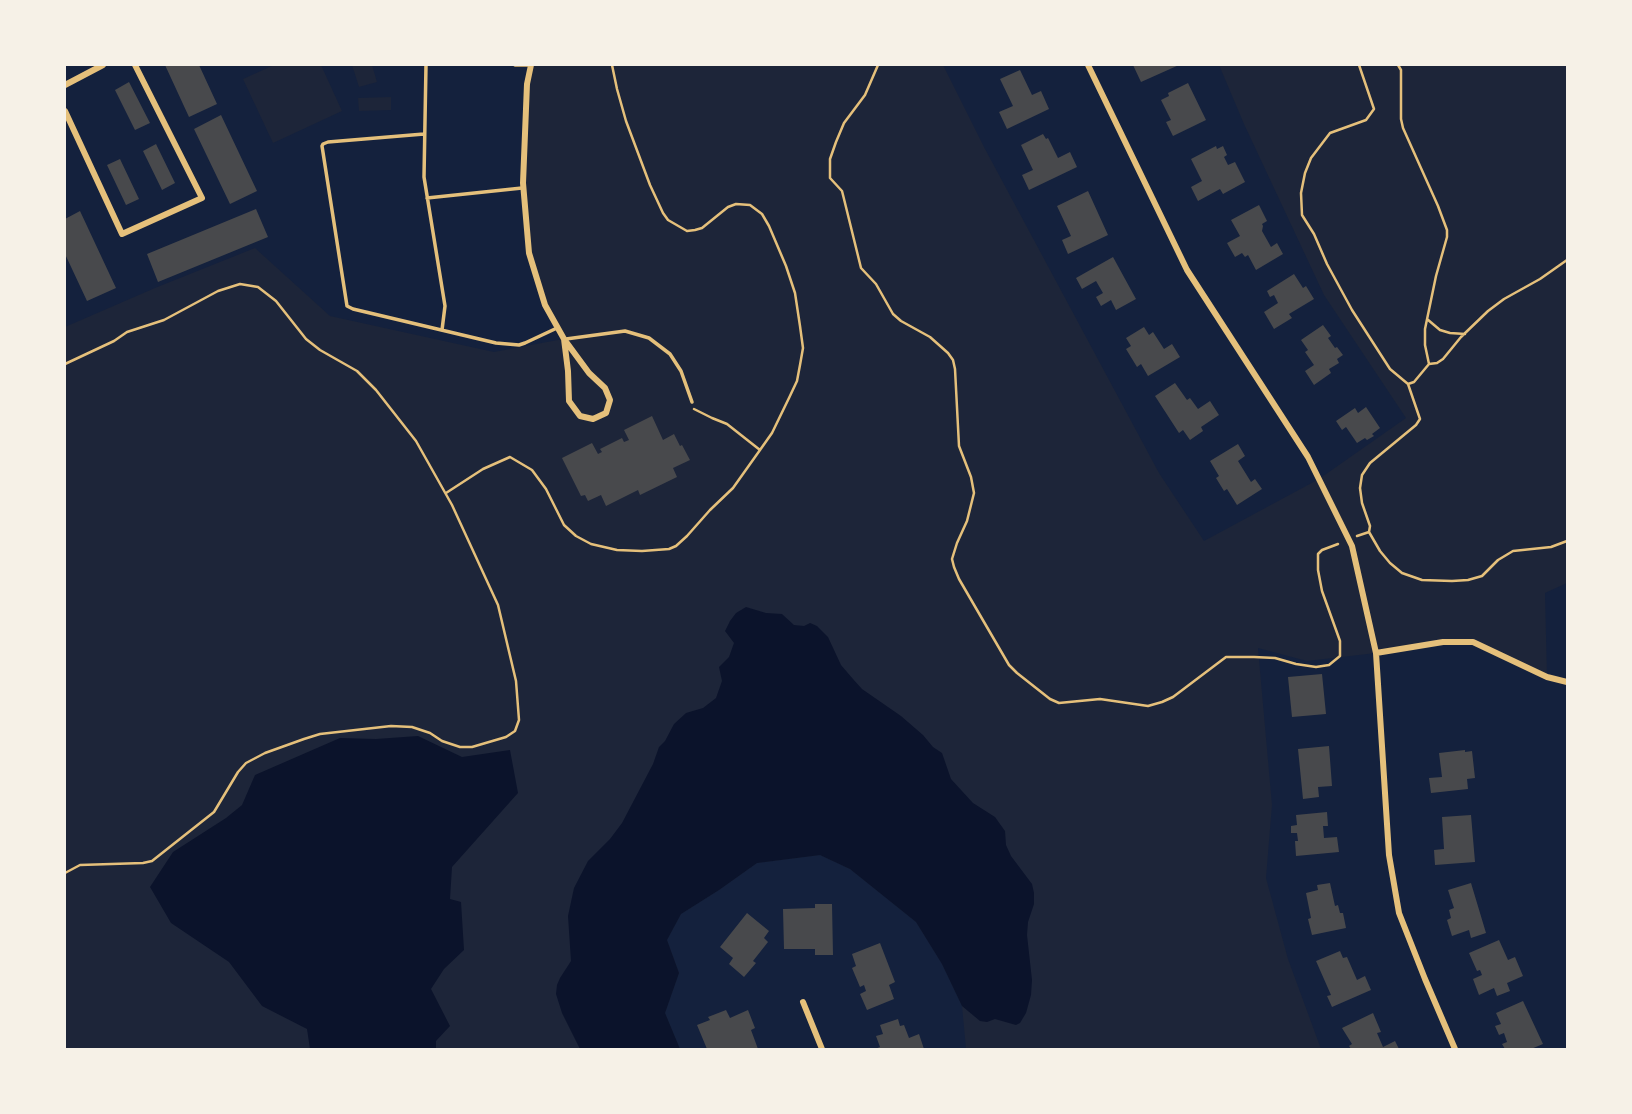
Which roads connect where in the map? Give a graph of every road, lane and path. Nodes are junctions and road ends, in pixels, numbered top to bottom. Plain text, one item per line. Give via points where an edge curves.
1 (103, 65) edge
2 (135, 65) edge
3 (426, 65) edge
4 (515, 65) edge
5 (530, 65) edge
6 (612, 65) edge
7 (878, 65) edge
8 (1087, 65) edge
9 (1359, 65) edge
10 (1398, 65) edge
11 (65, 85) edge
12 (65, 111) edge
13 (75, 134) junction
14 (424, 134) junction
15 (65, 138) edge
16 (524, 187) junction
17 (427, 198) junction
18 (1567, 260) edge
19 (1427, 319) junction
20 (557, 328) junction
21 (442, 330) junction
22 (1465, 334) junction
23 (564, 339) junction
24 (65, 364) edge
25 (1429, 364) junction
26 (1408, 384) junction
27 (692, 402) joint
28 (760, 450) junction
29 (446, 493) junction
30 (1369, 532) junction
31 (1349, 540) junction
32 (1567, 541) edge
33 (1376, 653) junction
34 (1567, 682) edge
35 (65, 873) edge
36 (803, 1002) dead end
37 (822, 1049) edge
38 (1455, 1049) edge

1 - 11 street
2 - 13 street via 202,198 122,234
3 - 14 lane
4 - 5 lane
5 - 16 street
6 - 28 path via 626,121 668,220 695,230 728,207 750,205 762,214 786,266 803,348 797,382
7 - 31 path via 865,95 844,123 830,159 830,178 842,191 861,268 893,314 930,337 953,360 959,446 974,493 952,559 1009,665 1059,703 1100,699 1148,706 1173,697 1226,657 1329,666 1340,656 1340,641 1322,591 1318,554
8 - 31 street via 1187,270 1308,457
9 - 26 path via 1374,109 1366,120 1330,133 1311,158 1301,193 1302,215 1352,310 1390,369
10 - 19 path via 1403,128 1447,230
12 - 13 street
13 - 15 street
14 - 17 lane
14 - 21 lane via 322,146 347,306
16 - 17 lane
16 - 20 street via 529,253
17 - 21 lane via 445,306
18 - 22 path via 1504,299
19 - 22 path via 1440,330
19 - 25 path via 1424,345
20 - 21 lane via 519,345
20 - 23 street
22 - 25 path via 1443,359
23 - 23 street via 606,388 610,400 607,413 593,419 580,416 569,401
23 - 27 lane via 625,331 649,338 670,354
24 - 29 path via 218,291 240,284 258,287 276,301 306,339 357,371 376,390 416,441
25 - 26 path
26 - 30 path via 1420,419 1362,475 1360,488
27 - 28 path via 694,409 727,424
28 - 29 path via 733,488 669,549 617,550 576,536 564,525 532,470 510,457
29 - 35 path via 498,605 516,681 519,720 515,731 472,747 460,747 412,727 304,739 246,763 214,812 152,861 80,865
30 - 31 path
30 - 32 path via 1402,573 1432,581 1482,576 1513,551
31 - 33 street
33 - 34 street via 1473,642
33 - 38 street via 1389,855 1399,914
36 - 37 street

